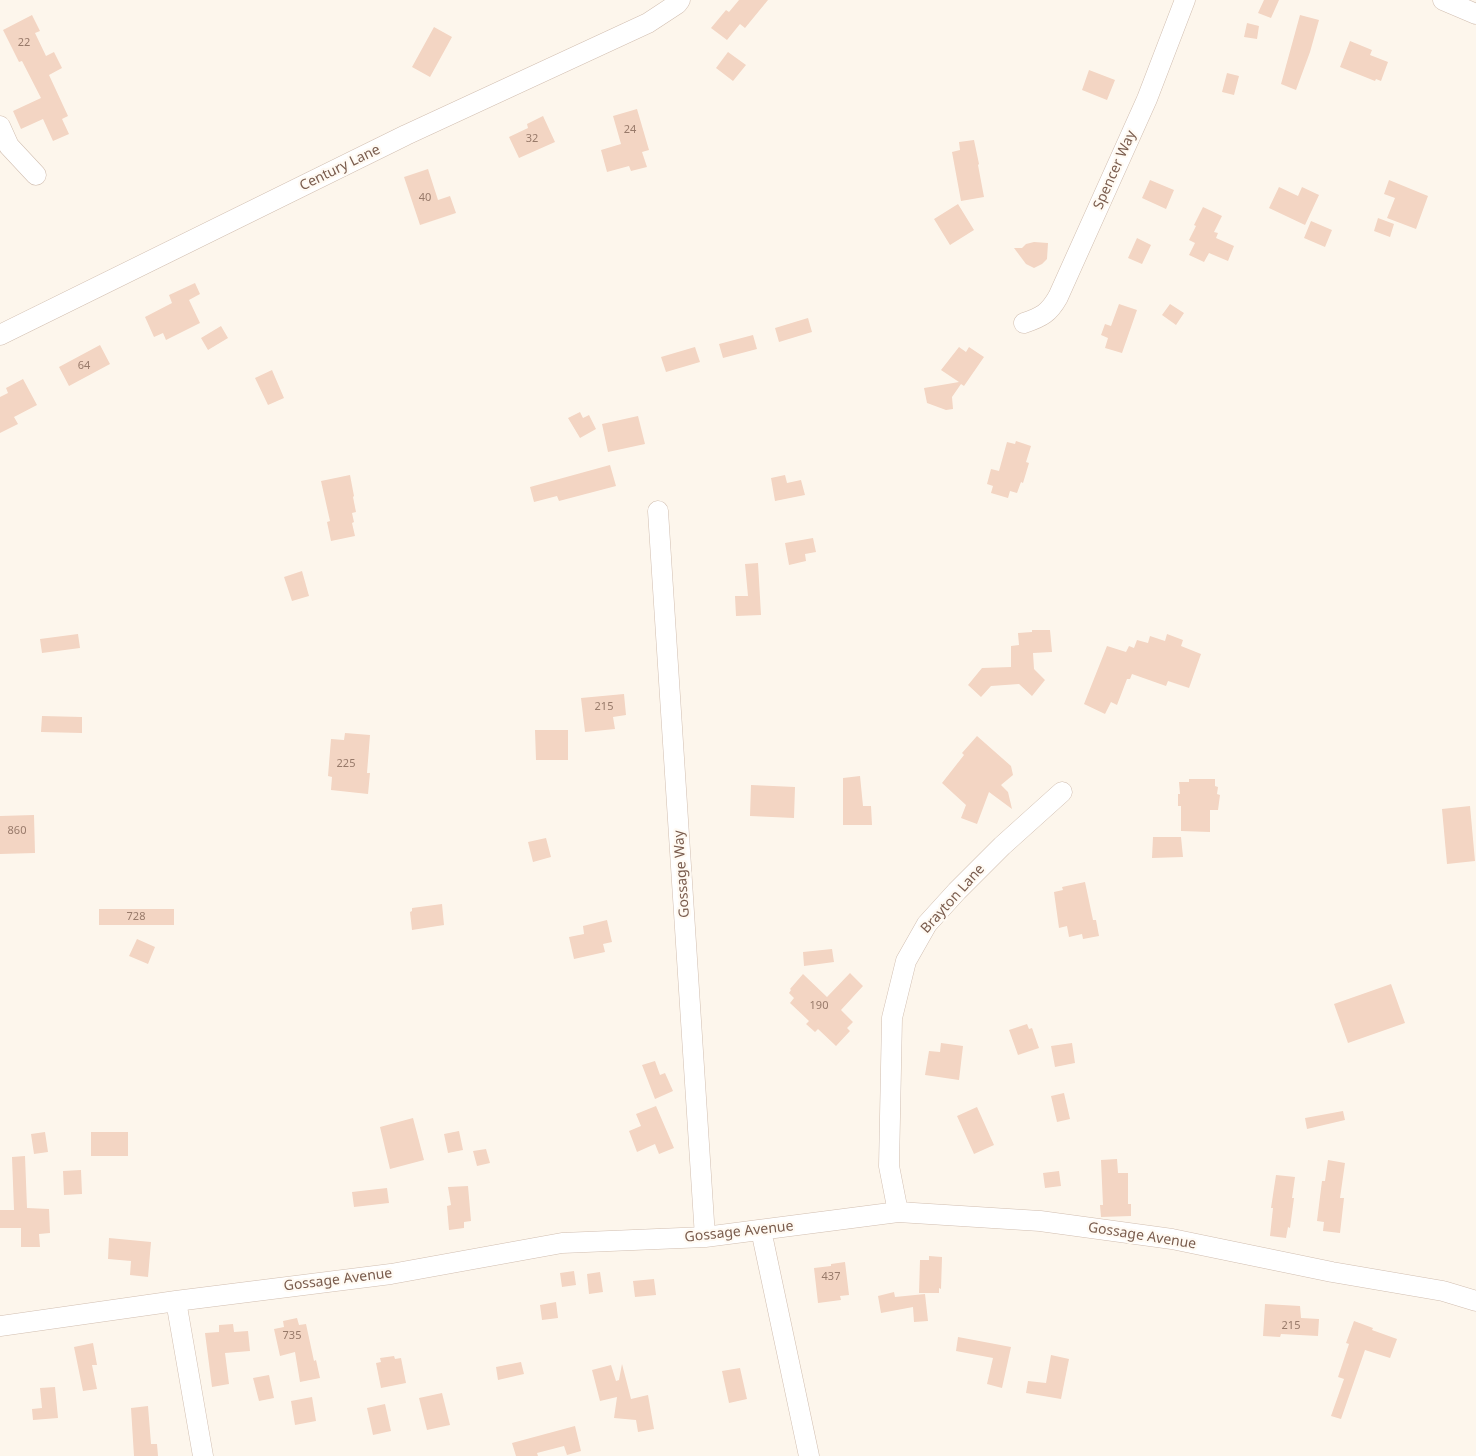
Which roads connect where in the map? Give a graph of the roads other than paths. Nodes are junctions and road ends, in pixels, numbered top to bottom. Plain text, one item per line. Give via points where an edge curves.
1 (680, 0) edge
2 (1185, 0) edge
3 (1443, 0) edge
4 (1476, 14) edge
5 (0, 126) edge
6 (36, 175) dead end
7 (1024, 323) dead end
8 (0, 336) edge
9 (658, 511) dead end
10 (1062, 792) dead end
11 (898, 1212) junction
12 (761, 1230) junction
13 (705, 1237) junction
14 (176, 1301) junction
15 (1476, 1301) edge
16 (0, 1326) edge
17 (202, 1456) edge
18 (809, 1456) edge

1 - 8 street, Century Lane via 648,23 406,135
2 - 7 street, Spencer Way via 1147,99 1058,297 1052,308
3 - 4 street
5 - 6 street via 9,146
9 - 13 street, Gossage Way
10 - 11 street, Brayton Lane via 951,898 927,924 906,960 892,1018 890,1166
11 - 12 street, Gossage Avenue
11 - 15 street, Gossage Avenue via 1040,1221 1172,1239 1332,1272 1443,1290
12 - 13 street, Gossage Avenue
12 - 18 street
13 - 14 street, Gossage Avenue via 562,1243 391,1274
14 - 16 street, Gossage Avenue
14 - 17 street

